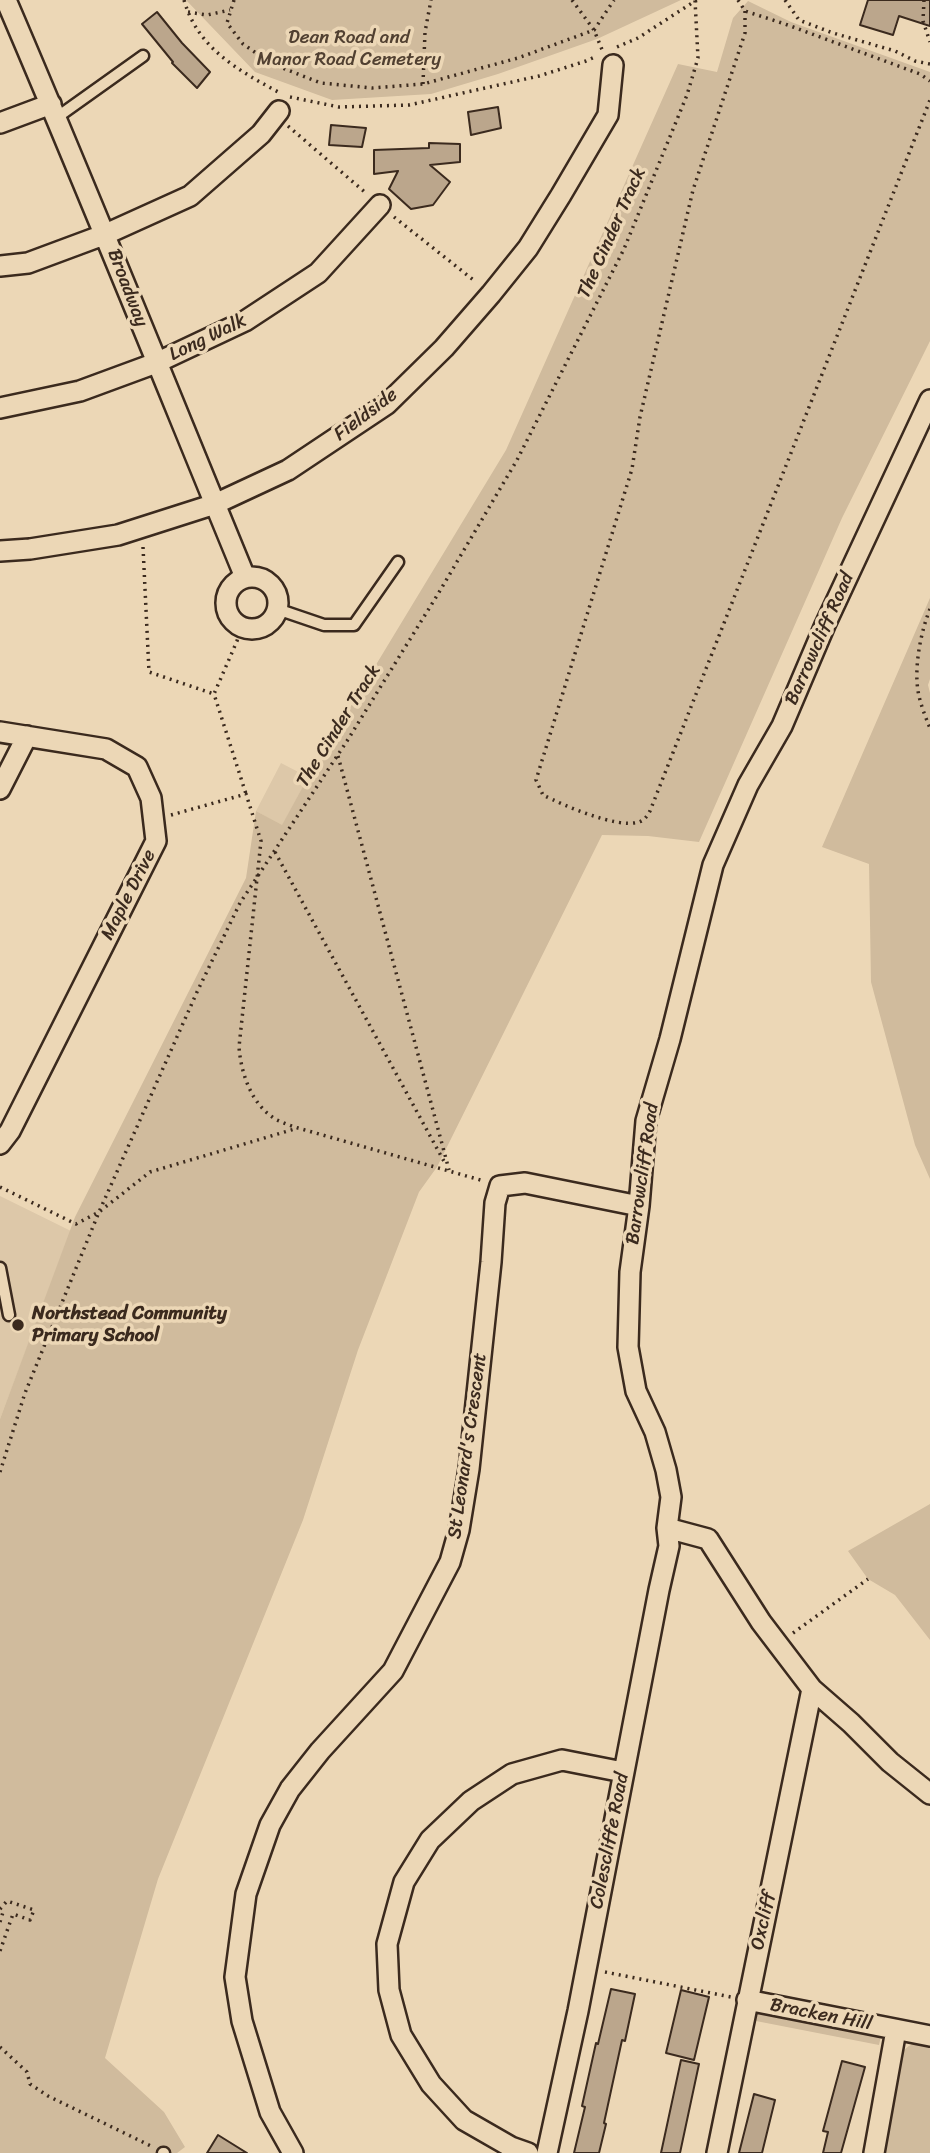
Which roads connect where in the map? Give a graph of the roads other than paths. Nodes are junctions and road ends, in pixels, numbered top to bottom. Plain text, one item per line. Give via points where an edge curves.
1 (6, 0) edge
2 (611, 55) road end
3 (143, 56) dead end
4 (53, 111) junction
5 (279, 111) dead end
6 (0, 123) edge
7 (380, 205) dead end
8 (106, 234) junction
9 (0, 265) edge
10 (156, 363) junction
11 (930, 401) edge
12 (0, 408) edge
13 (215, 504) junction
14 (0, 551) edge
15 (398, 562) dead end
16 (245, 577) junction
17 (278, 608) junction
18 (0, 732) edge
19 (27, 736) junction
20 (0, 789) edge
21 (0, 1144) edge
22 (639, 1206) junction
23 (0, 1268) edge
24 (9, 1315) dead end
25 (667, 1528) junction
26 (812, 1689) junction
27 (623, 1772) junction
28 (930, 1794) edge
29 (747, 2000) junction
30 (895, 2030) junction
31 (930, 2036) edge
32 (293, 2153) edge
33 (528, 2153) edge
34 (547, 2153) edge
35 (717, 2153) edge
36 (874, 2153) edge

1 - 4 street, Broadway
2 - 13 street, Fieldside via 608,115 528,247 444,348 387,404 288,470
3 - 4 lane
4 - 6 street
4 - 8 street, Broadway
5 - 8 street via 261,134 190,196
7 - 10 street, Long Walk via 318,273 245,321
8 - 9 street via 28,263
8 - 10 street, Broadway
10 - 12 street, Long Walk via 79,391
10 - 13 street, Broadway
11 - 22 street, Barrowcliff Road via 782,726 748,785 713,865 646,1121
13 - 14 street, Fieldside via 118,535
13 - 16 street, Broadway
15 - 17 lane via 354,625 324,625
16 - 17 street via 270,584
16 - 17 street via 231,587 228,614 241,626 256,628 270,622
18 - 19 street, Maple Drive
19 - 20 street
19 - 21 street, Maple Drive via 106,748 137,767 151,798 156,841
22 - 25 street, Barrowcliff Road via 630,1272 628,1347 636,1391 666,1471 671,1497
22 - 32 street, St Leonard's Crescent via 525,1183 500,1186 469,1469 450,1562 393,1671 290,1789 270,1825 246,1894 236,1977 242,2021 270,2112
23 - 24 lane
25 - 26 street via 708,1539 761,1622
25 - 27 street, Colescliffe Road via 669,1546
26 - 28 street
26 - 29 street, Oxcliff
27 - 33 street via 562,1760 512,1774 471,1801 430,1840 404,1882 387,1944 389,1990 401,2035 430,2084 464,2120
27 - 34 street, Colescliffe Road
29 - 30 street, Bracken Hill
29 - 35 street, Oxcliff
30 - 31 street, Bracken Hill
30 - 36 street, Bracken Hill

